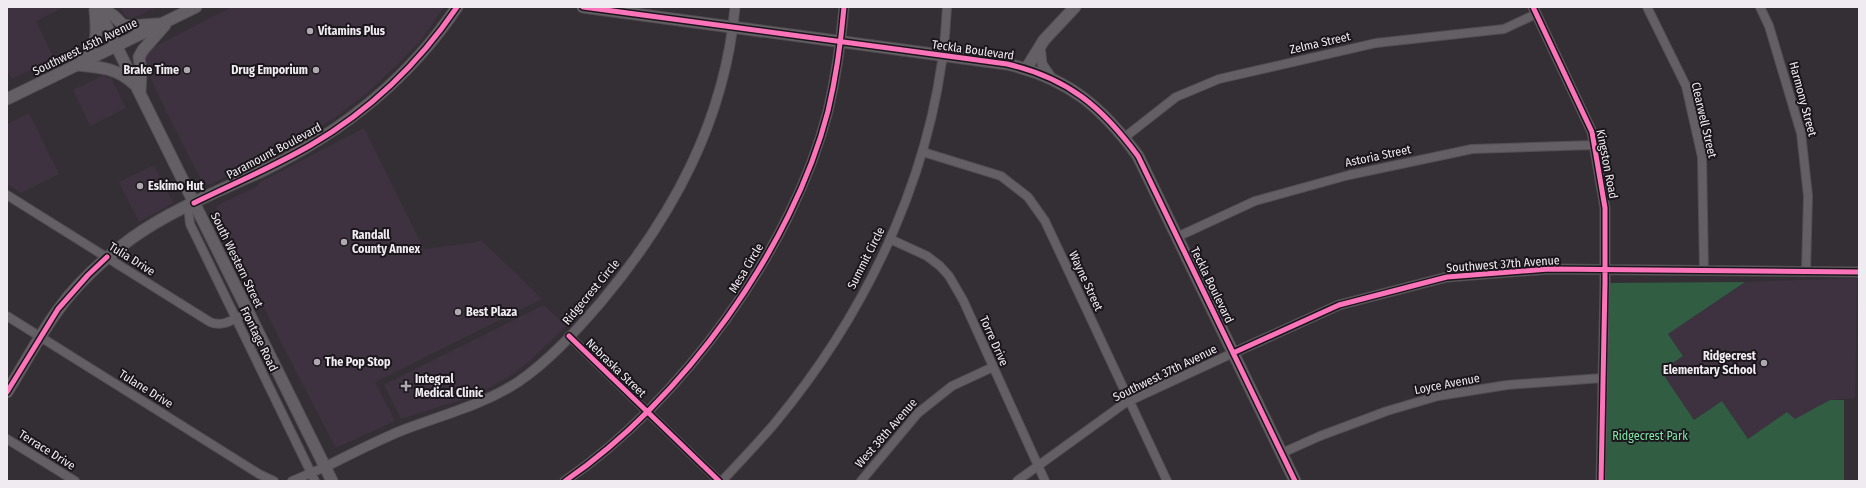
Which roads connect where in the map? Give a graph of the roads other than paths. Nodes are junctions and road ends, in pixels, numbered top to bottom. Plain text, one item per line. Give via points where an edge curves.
1 (96, 7) edge
2 (101, 7) edge
3 (196, 7) edge
4 (457, 7) edge
5 (583, 7) edge
6 (735, 7) edge
7 (844, 7) edge
8 (947, 7) edge
9 (1075, 7) edge
10 (1647, 7) edge
11 (1761, 7) edge
12 (1535, 10) edge
13 (165, 22) junction
14 (733, 28) junction
15 (841, 42) junction
16 (116, 46) junction
17 (1040, 46) junction
18 (942, 56) junction
19 (77, 65) junction
20 (1026, 69) junction
21 (1053, 80) junction
22 (139, 90) junction
23 (7, 100) edge
24 (1125, 138) junction
25 (1594, 145) junction
26 (923, 152) junction
27 (7, 194) edge
28 (191, 205) junction
29 (1177, 237) junction
30 (890, 239) junction
31 (107, 258) junction
32 (1604, 269) junction
33 (1704, 271) junction
34 (1806, 272) junction
35 (1859, 272) edge
36 (248, 312) junction
37 (7, 316) edge
38 (236, 318) junction
39 (569, 336) junction
40 (41, 337) junction
41 (1233, 353) junction
42 (993, 367) junction
43 (1602, 378) junction
44 (7, 392) edge
45 (1128, 401) junction
46 (647, 412) junction
47 (7, 439) edge
48 (1282, 453) junction
49 (1037, 465) junction
50 (325, 467) junction
51 (313, 477) edge
52 (75, 481) edge
53 (274, 481) edge
54 (292, 481) edge
55 (332, 481) edge
56 (564, 481) edge
57 (719, 481) edge
58 (722, 481) edge
59 (861, 481) edge
60 (1017, 481) edge
61 (1045, 481) edge
62 (1167, 481) edge
63 (1295, 481) edge
64 (1601, 481) edge

1 - 16 main road, South Western Street
1 - 19 main road via 97,36 90,50
2 - 13 main road via 123,25
3 - 13 main road, Southwest 45th Avenue
4 - 28 main road, Paramount Boulevard via 438,34 407,69 387,89 348,120 310,146
5 - 14 main road, Teckla Boulevard
6 - 14 street, Ridgecrest Circle
7 - 15 street, Mesa Circle
8 - 18 street, Summit Circle
9 - 17 main road
10 - 33 street, Clearwell Street via 1686,86 1702,157
11 - 34 street, Harmony Street via 1770,26 1801,133 1808,196
12 - 24 street, Zelma Street via 1504,29 1376,43 1219,79 1176,97
12 - 25 street, Kingston Road via 1592,132
13 - 16 main road, Southwest 45th Avenue
13 - 22 main road via 139,57
14 - 15 main road, Teckla Boulevard
14 - 39 street, Ridgecrest Circle via 715,108 698,152 680,187 634,260
15 - 18 main road, Teckla Boulevard
15 - 46 street, Mesa Circle via 828,112 818,142 806,176 772,246 727,317 671,387
16 - 19 main road, Southwest 45th Avenue
16 - 22 main road, South Western Street
17 - 20 main road
17 - 21 street via 1042,64
18 - 20 main road, Teckla Boulevard via 994,62
18 - 26 street, Summit Circle
19 - 22 main road via 115,70
19 - 23 main road, Southwest 45th Avenue
20 - 21 main road, Teckla Boulevard
21 - 24 main road, Teckla Boulevard via 1088,100
22 - 28 main road, South Western Street
24 - 29 main road, Teckla Boulevard via 1138,156
25 - 29 street, Astoria Street via 1472,149 1348,175 1254,201
25 - 32 street, Kingston Road via 1605,208
26 - 30 street, Summit Circle
26 - 45 street, Wayne Street via 1001,176 1028,197 1045,221
27 - 31 street, Tulia Drive
28 - 31 main road, Paramount Boulevard via 143,231
28 - 36 main road, South Western Street
28 - 38 street, Frontage Road via 190,224
29 - 41 main road, Teckla Boulevard
30 - 42 street, Torre Drive via 927,256 950,276
30 - 58 street, Summit Circle via 861,296 816,367 775,423
31 - 38 street, Tulia Drive via 210,322 224,324
31 - 40 main road, Paramount Boulevard via 58,309
32 - 33 street, Southwest 37th Avenue
32 - 41 street, Southwest 37th Avenue via 1549,269 1447,276 1339,305
32 - 43 street, Kingston Road
33 - 34 street, Southwest 37th Avenue
34 - 35 street, Southwest 37th Avenue
36 - 38 street, Tulia Drive
36 - 50 main road, South Western Street
37 - 40 street, Tulane Drive
38 - 51 street, Frontage Road
39 - 46 street, Nebraska Street
39 - 50 street, Ridgecrest Circle via 544,362 518,382 498,393 472,406 388,436
40 - 44 main road, Paramount Boulevard
40 - 53 street, Tulane Drive
41 - 45 street, Southwest 37th Avenue
41 - 48 main road, Teckla Boulevard
42 - 49 street, Torre Drive
42 - 59 street, West 38th Avenue via 952,386 928,404
43 - 48 street, Loyce Avenue via 1507,385 1438,396 1387,411
43 - 64 street, Kingston Road
45 - 49 street, Southwest 37th Avenue
45 - 62 street, Wayne Street
46 - 56 street, Mesa Circle via 610,447
46 - 57 street, Nebraska Street
47 - 52 street, Terrace Drive
48 - 63 main road, Teckla Boulevard
49 - 60 street, Southwest 37th Avenue
49 - 61 street, Torre Drive
50 - 51 street
50 - 55 main road, South Western Street
51 - 54 street

